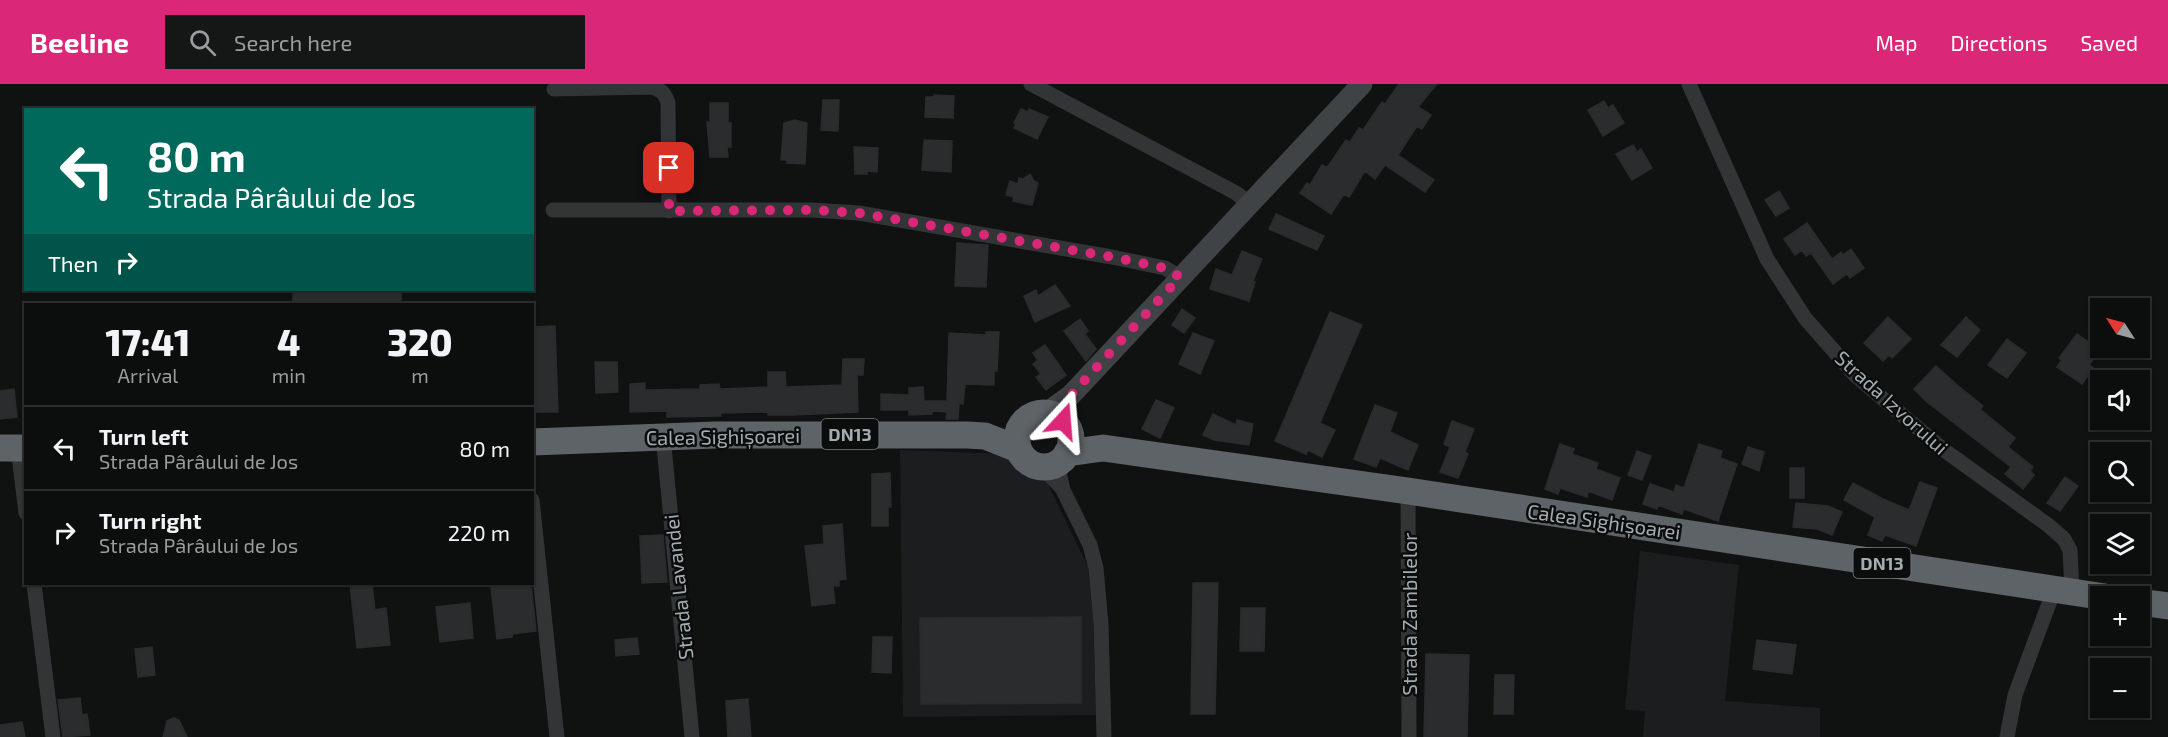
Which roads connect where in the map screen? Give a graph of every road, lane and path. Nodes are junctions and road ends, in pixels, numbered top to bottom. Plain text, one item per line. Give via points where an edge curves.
1 (1030, 84) edge
2 (1362, 84) edge
3 (1689, 84) edge
4 (554, 89) dead end
5 (1250, 204) junction
6 (553, 210) dead end
7 (669, 211) junction
8 (1180, 277) junction
9 (663, 436) junction
10 (1019, 438) junction
11 (534, 442) edge
12 (1057, 442) junction
13 (14, 448) edge
14 (1408, 491) junction
15 (24, 502) edge
16 (534, 519) edge
17 (34, 585) edge
18 (2063, 591) junction
19 (2090, 595) edge
20 (2150, 604) edge
21 (2168, 606) edge
22 (53, 737) edge
23 (557, 737) edge
24 (692, 737) edge
25 (1104, 737) edge
26 (1409, 737) edge
27 (2007, 737) edge

1 - 5 street
2 - 5 street
3 - 18 street, Strada Izvorului via 1767,259 1805,318 1855,375 1944,450 2064,539 2070,550
4 - 7 street via 650,87 666,94
5 - 8 street
6 - 7 street
7 - 8 street via 859,213 1123,259 1165,268
8 - 12 street via 1071,395
9 - 10 highway, Calea Sighișoarei / DN13
9 - 11 highway, Calea Sighișoarei / DN13
9 - 24 street, Strada Lavandei
10 - 12 highway via 1027,461
10 - 12 highway, DN13 via 1027,419 1036,414
12 - 14 highway, Calea Sighișoarei / DN13
12 - 25 street via 1063,490 1090,545 1096,568
13 - 15 street
14 - 18 highway, Calea Sighișoarei / DN13
14 - 26 street, Strada Zambilelor
16 - 23 street
17 - 22 street
18 - 19 highway, Calea Sighișoarei / DN13
18 - 27 street via 2015,695
20 - 21 highway

